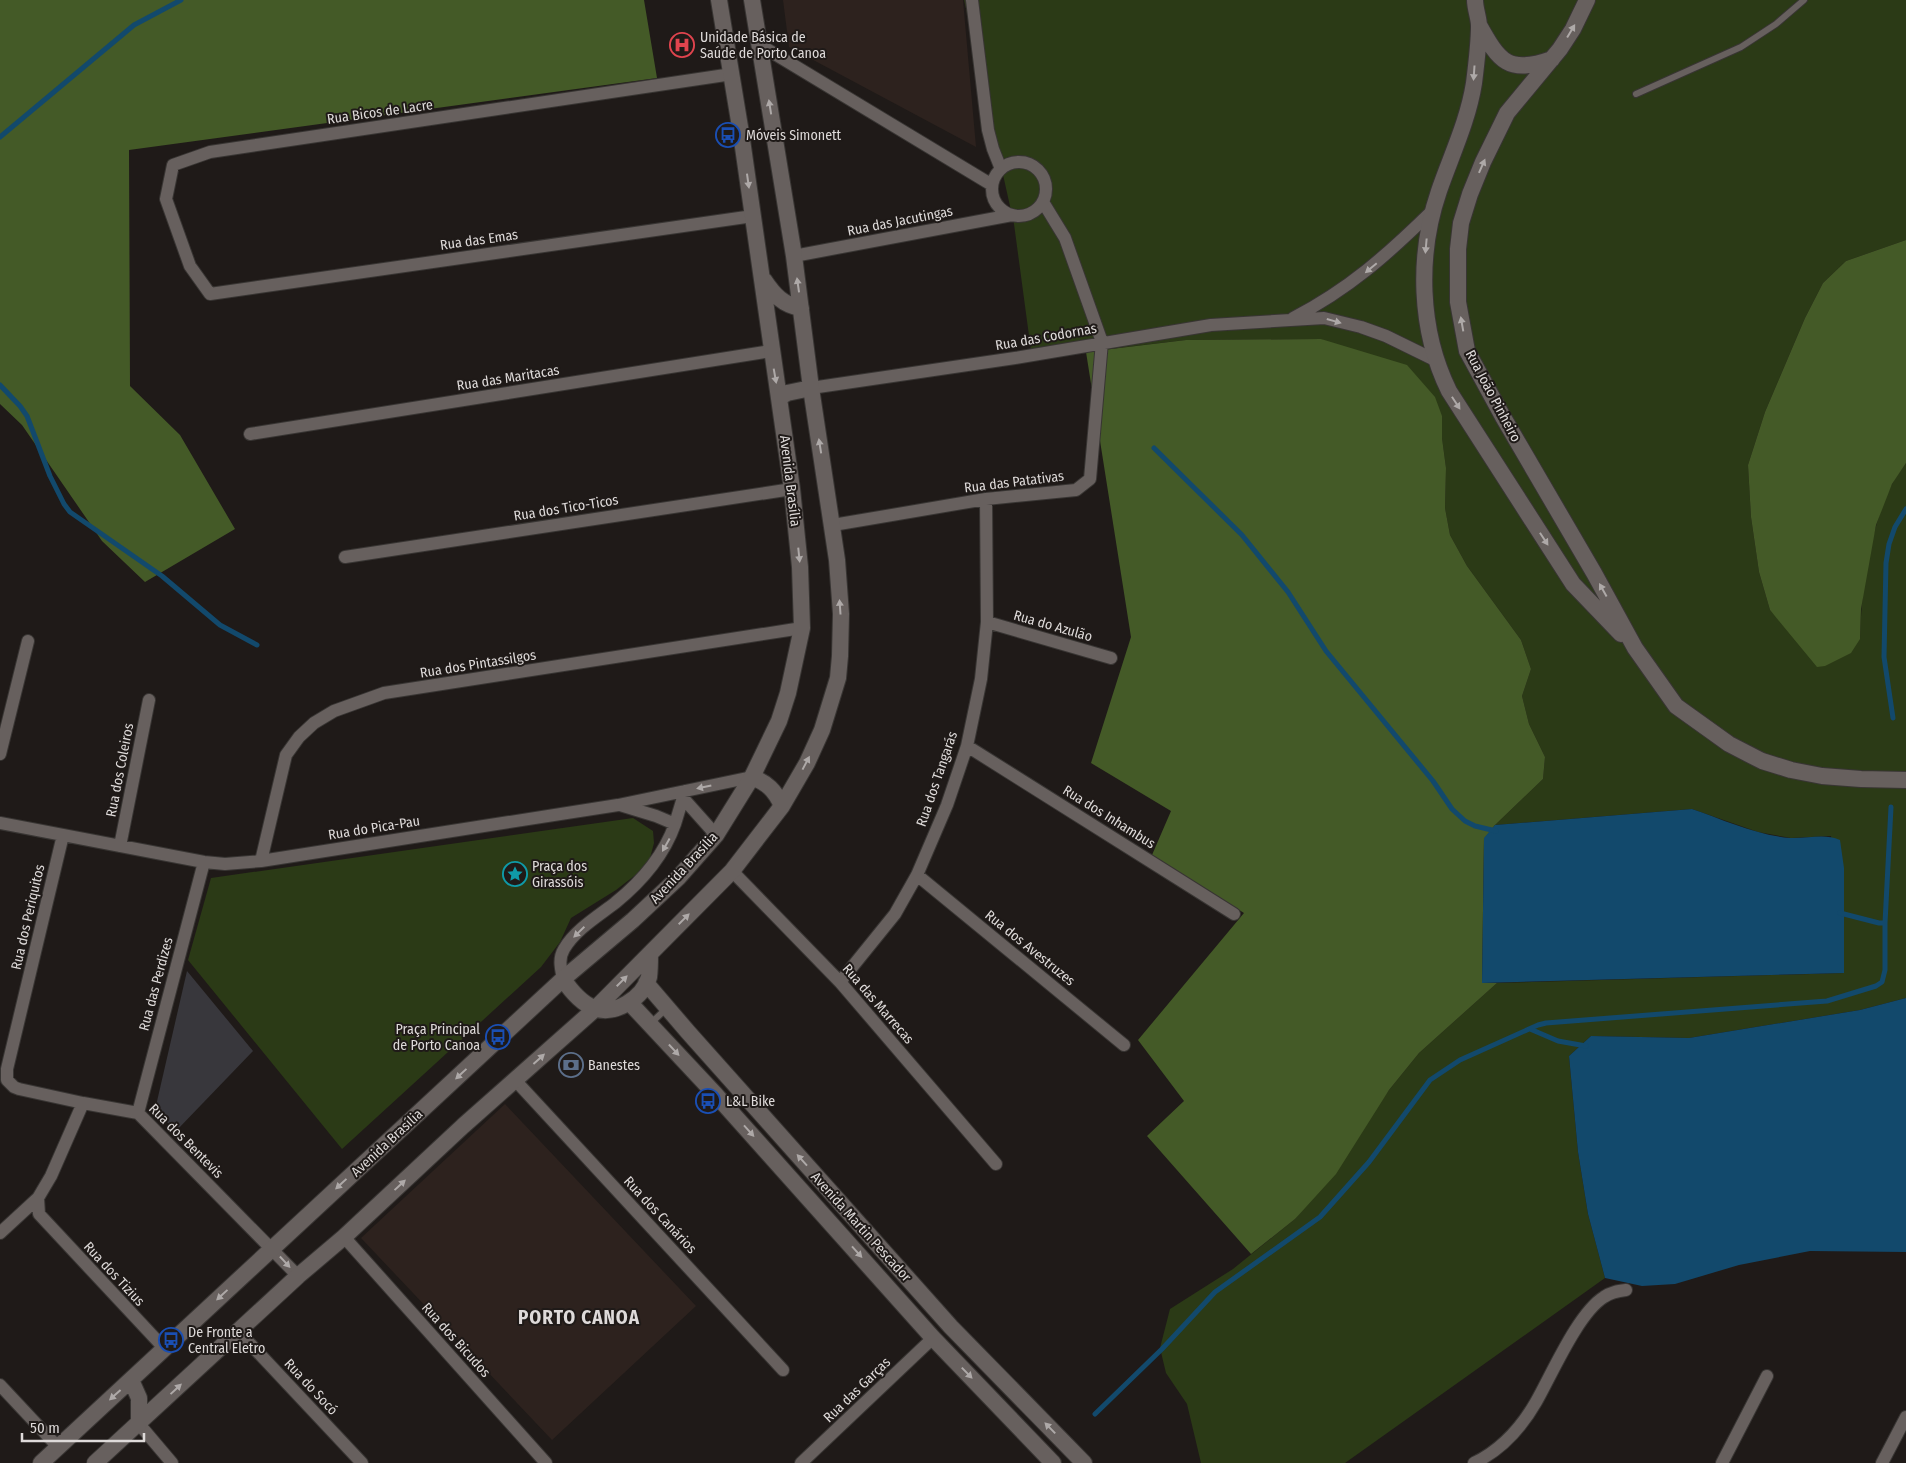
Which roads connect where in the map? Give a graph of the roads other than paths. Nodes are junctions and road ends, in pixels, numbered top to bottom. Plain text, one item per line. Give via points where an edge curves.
1 (719, 0) edge
2 (752, 0) edge
3 (972, 0) edge
4 (1804, 0) edge
5 (1589, 3) edge
6 (1474, 9) edge
7 (760, 45) junction
8 (1552, 59) junction
9 (732, 74) junction
10 (1636, 94) dead end
11 (1001, 169) junction
12 (992, 185) junction
13 (1043, 202) junction
14 (1432, 211) junction
15 (1012, 215) junction
16 (753, 216) junction
17 (794, 256) junction
18 (762, 278) junction
19 (210, 294) joint
20 (801, 308) junction
21 (1286, 322) junction
22 (1102, 342) junction
23 (771, 352) junction
24 (1436, 361) junction
25 (811, 388) junction
26 (779, 398) junction
27 (250, 434) dead end
28 (792, 489) junction
29 (986, 499) junction
30 (832, 525) junction
31 (344, 557) dead end
32 (987, 622) junction
33 (802, 628) junction
34 (28, 641) dead end
35 (1635, 648) junction
36 (1111, 658) dead end
37 (149, 700) dead end
38 (967, 746) junction
39 (0, 754) edge
40 (752, 777) junction
41 (1906, 780) edge
42 (684, 795) junction
43 (618, 804) junction
44 (782, 806) junction
45 (0, 823) edge
46 (675, 824) junction
47 (63, 835) junction
48 (716, 835) junction
49 (120, 846) junction
50 (261, 861) junction
51 (204, 862) junction
52 (732, 871) junction
53 (917, 875) junction
54 (1234, 914) dead end
55 (650, 954) junction
56 (563, 979) junction
57 (840, 982) junction
58 (646, 984) junction
59 (629, 1002) junction
60 (667, 1008) junction
61 (595, 1009) junction
62 (650, 1024) junction
63 (1124, 1045) dead end
64 (515, 1080) junction
65 (20, 1089) joint
66 (83, 1103) junction
67 (138, 1112) junction
68 (996, 1164) dead end
69 (38, 1198) junction
70 (0, 1233) edge
71 (344, 1237) junction
72 (272, 1248) junction
73 (298, 1276) junction
74 (1626, 1290) dead end
75 (238, 1331) junction
76 (933, 1338) junction
77 (165, 1349) junction
78 (783, 1370) dead end
79 (1767, 1376) dead end
80 (131, 1380) junction
81 (0, 1385) edge
82 (1906, 1417) edge
83 (139, 1424) junction
84 (58, 1447) junction
85 (41, 1463) edge
86 (95, 1463) edge
87 (172, 1463) edge
88 (362, 1463) edge
89 (546, 1463) edge
90 (801, 1463) edge
91 (1053, 1463) edge
92 (1084, 1463) edge
93 (1474, 1463) edge
94 (1722, 1463) edge
95 (1882, 1463) edge

1 - 9 street, Avenida Brasília
2 - 7 street
3 - 11 street via 988,130
4 - 10 lane via 1776,24 1740,47
8 -> 5 street, Rua João Pinheiro
6 - 8 street via 1492,48 1507,62 1528,66
6 -> 14 street, Rua João Pinheiro via 1474,83 1467,113
7 - 12 street
17 -> 7 street
35 -> 8 street, Rua João Pinheiro via 1467,351 1458,302 1461,223 1477,176 1506,113
9 -> 16 street, Avenida Brasília
9 - 19 street, Rua Bicos de Lacre via 210,152 173,165 166,199 190,266
11 - 12 street
11 - 13 street via 1018,163 1036,168 1045,184
12 - 15 street via 996,204
13 - 15 street via 1030,214
13 - 22 street via 1065,238
14 -> 21 street, Rua das Codornas via 1354,281
14 -> 24 street, Rua João Pinheiro via 1426,238 1424,293
15 - 17 street, Rua das Jacutingas
16 - 18 street, Avenida Brasília
16 - 19 street, Rua das Emas
20 -> 17 street
18 - 20 street via 780,300
18 - 23 street, Avenida Brasília
20 - 25 street
21 - 22 street, Rua das Codornas via 1211,325
21 -> 24 street, Rua das Codornas via 1324,318 1361,327
22 - 25 street, Rua das Codornas
22 - 29 street, Rua das Patativas via 1090,479 1076,490
23 -> 26 street, Avenida Brasília
23 - 27 street, Rua das Maritacas
24 -> 35 street, Rua João Pinheiro via 1448,391 1573,584
25 - 26 street
30 -> 25 street
26 - 28 street, Avenida Brasília
28 - 31 street, Rua dos Tico-Ticos
28 -> 33 street, Avenida Brasília
29 - 30 street, Rua das Patativas
29 - 32 street, Rua dos Tangarás
44 -> 30 street via 822,730 838,678 841,614
32 - 36 street, Rua do Azulão
32 - 38 street, Rua dos Tangarás via 981,679
33 - 40 street, Avenida Brasília via 779,721
33 - 50 street, Rua dos Pintassilgos via 384,693 334,712 314,723 286,755
34 - 39 street
35 - 41 street, Rua João Pinheiro via 1676,706 1729,744 1762,761 1822,776
37 - 49 street, Rua dos Coleiros
38 - 53 street, Rua dos Tangarás via 947,805
38 - 54 street, Rua dos Inhambus
40 -> 42 street, Rua do Pica-Pau
40 - 44 street via 768,785
40 - 48 street, Avenida Brasília
42 - 43 street, Rua do Pica-Pau
42 - 46 street
42 - 48 street
43 - 46 street
43 - 50 street, Rua do Pica-Pau
44 - 52 street
45 - 47 street, Rua do Pica-Pau
46 -> 56 street via 661,855 642,877 567,944 560,961
47 - 49 street, Rua do Pica-Pau
47 - 65 street, Rua dos Periquitos via 7,1069 7,1080
48 - 56 street, Avenida Brasília via 678,878
49 - 51 street, Rua do Pica-Pau
50 - 51 street, Rua do Pica-Pau
51 - 67 street, Rua das Perdizes
55 -> 52 street
52 - 57 street, Rua das Marrecas
53 - 57 street, Rua dos Tangarás via 895,914
53 - 63 street, Rua dos Avestruzes
55 - 58 street
61 -> 55 street
56 - 61 street via 576,996
56 -> 72 street, Avenida Brasília
57 - 68 street, Rua das Marrecas
58 - 59 street
58 - 60 street, Avenida Martin Pescador
59 - 61 street via 613,1009
59 - 62 street, Avenida Martin Pescador
60 - 62 lane
92 -> 60 street, Avenida Martin Pescador via 951,1327
64 -> 61 street
62 -> 76 street, Avenida Martin Pescador
71 -> 64 street
64 - 78 street, Rua dos Canários
65 - 66 street, Rua dos Bentevis
66 - 67 street, Rua dos Bentevis
66 - 69 street
67 - 72 street, Rua dos Bentevis
69 - 70 street
69 - 77 street, Rua dos Tizius via 42,1218
71 - 73 street
71 - 89 street, Rua dos Bicudos
72 -> 73 street, Rua dos Bentevis
72 -> 77 street, Avenida Brasília
73 - 75 street
74 - 93 street via 1614,1292 1597,1302 1574,1333 1536,1402 1515,1431 1499,1449
83 -> 75 street
75 - 88 street, Rua do Socó
76 - 90 street, Rua das Garças
76 -> 91 street, Avenida Martin Pescador
77 - 80 street, Avenida Brasília
79 - 94 street
80 - 83 street via 139,1398
80 -> 84 street, Avenida Brasília
81 - 84 street
82 - 95 street
83 - 86 street
83 - 87 street
84 - 85 street, Avenida Brasília

